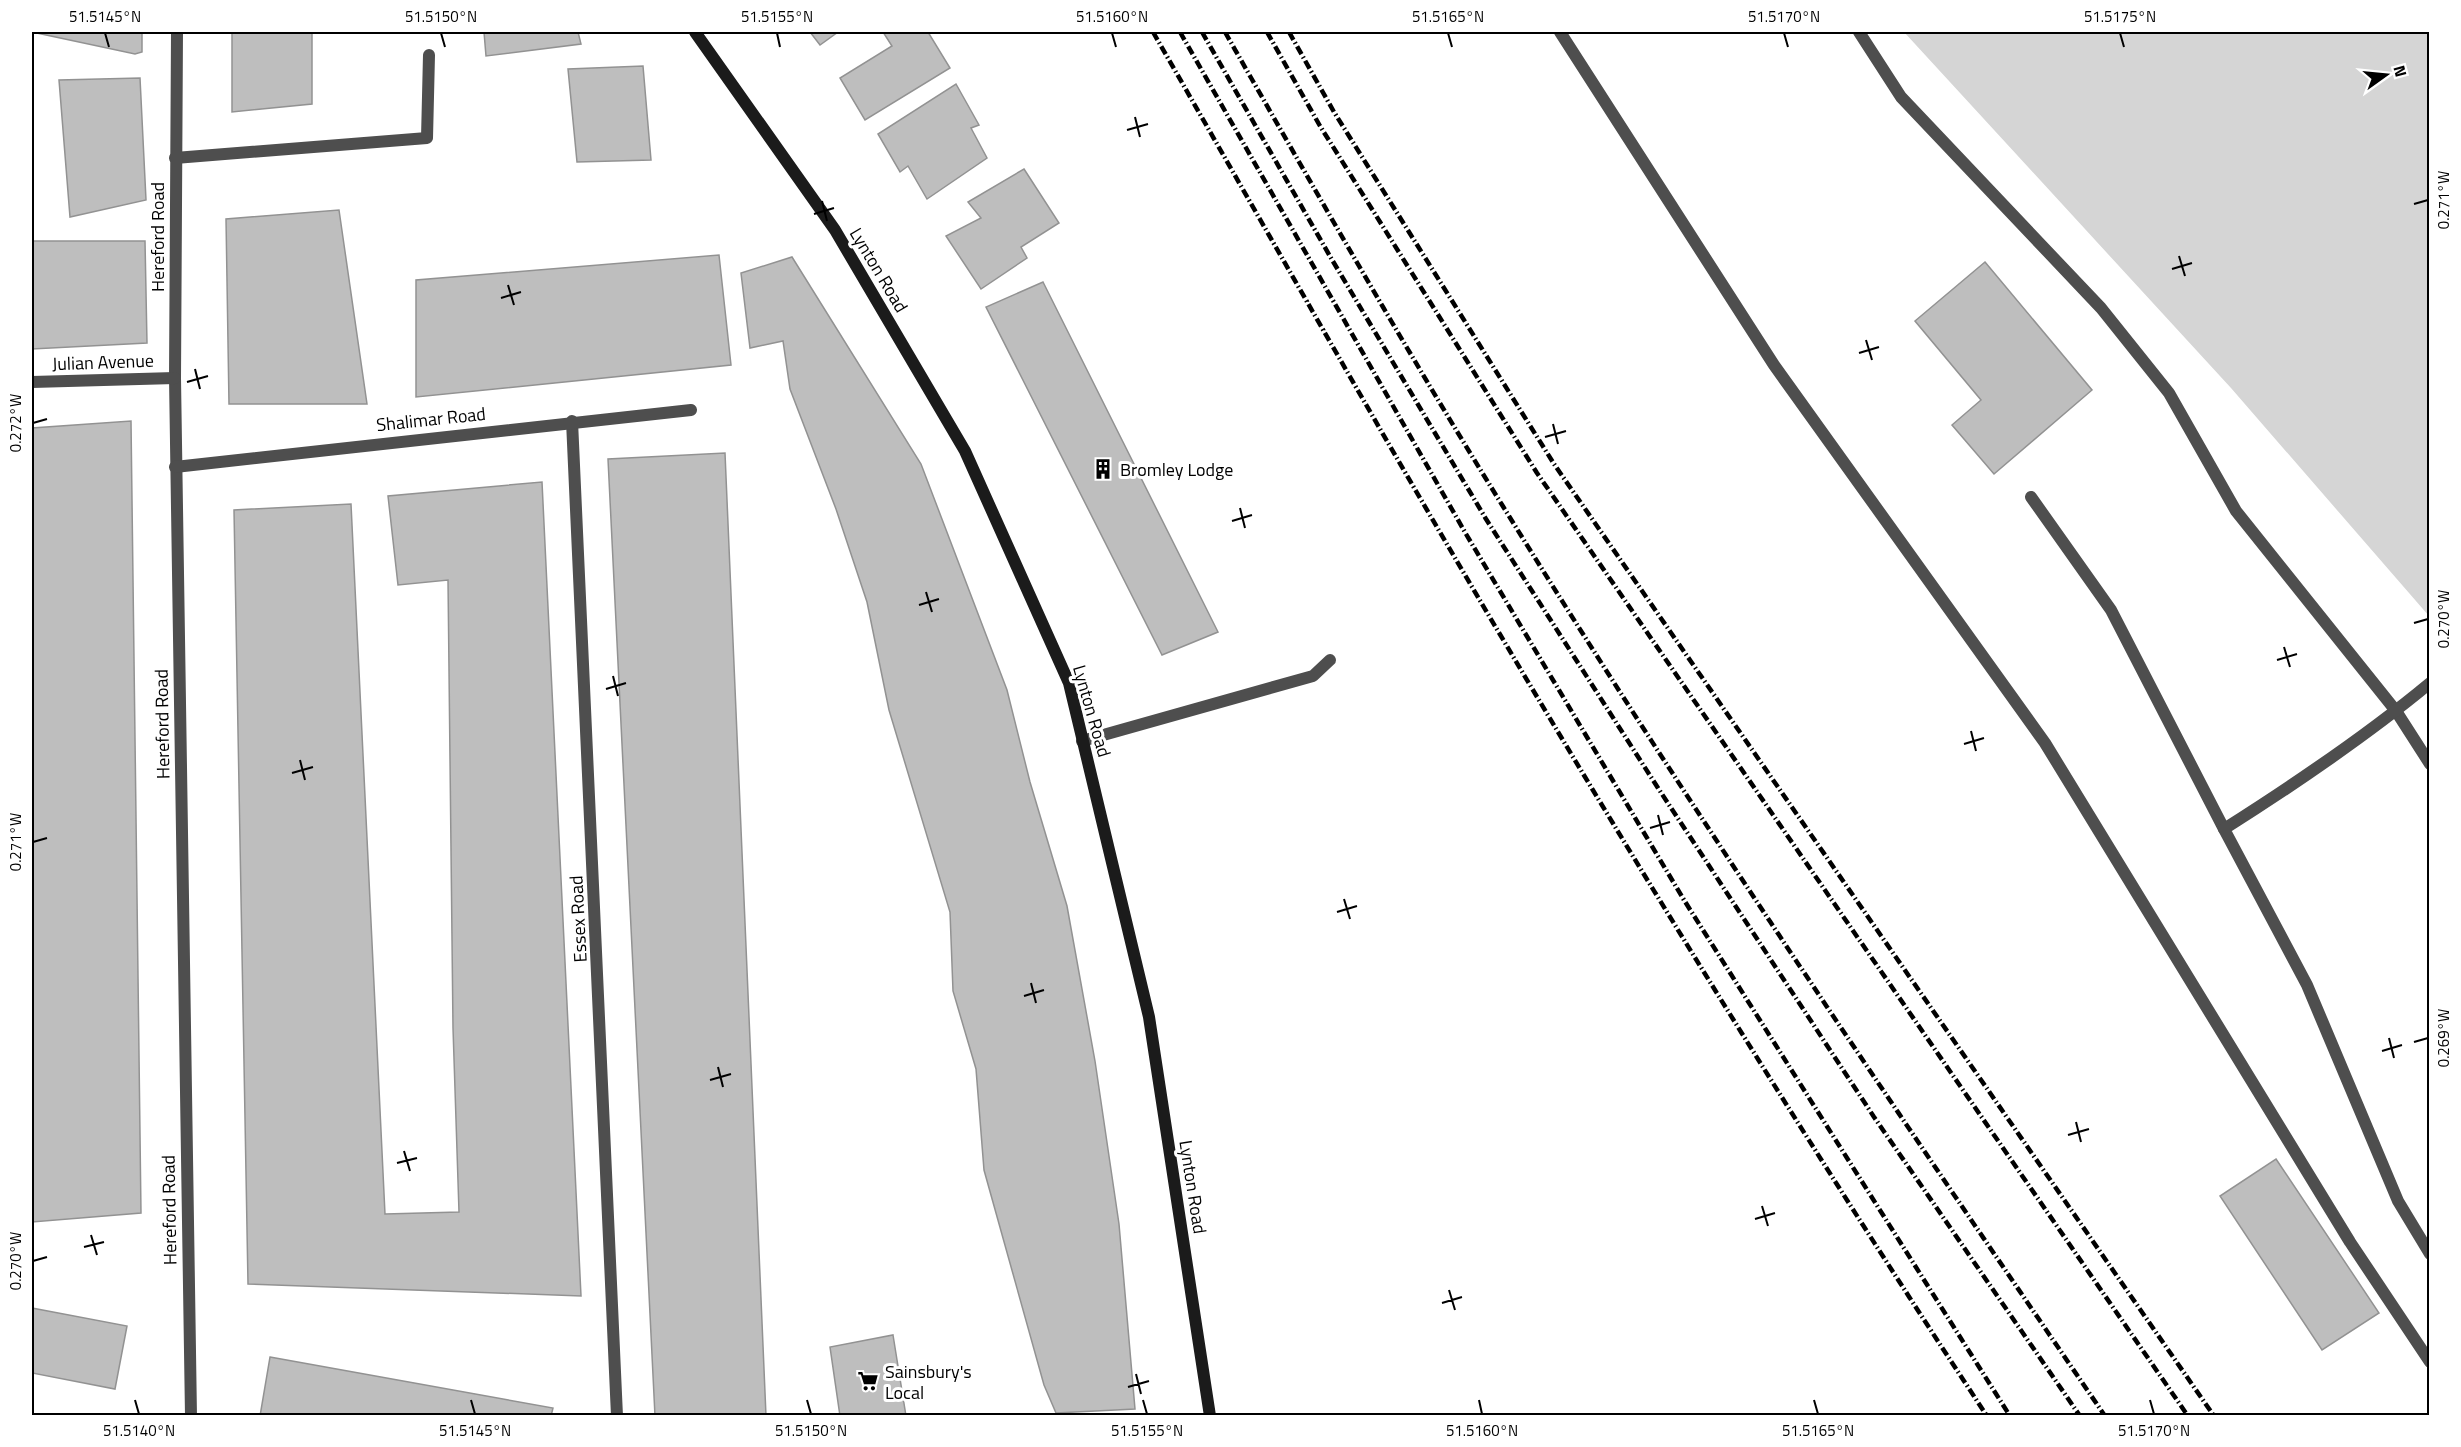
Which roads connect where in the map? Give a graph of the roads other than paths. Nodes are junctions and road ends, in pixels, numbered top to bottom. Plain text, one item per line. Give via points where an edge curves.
1 (177, 32) edge
2 (695, 32) edge
3 (1560, 32) edge
4 (1859, 32) edge
5 (429, 55) dead end
6 (175, 158) junction
7 (175, 378) junction
8 (32, 382) edge
9 (691, 411) dead end
10 (572, 421) junction
11 (176, 466) junction
12 (2031, 497) dead end
13 (1330, 660) dead end
14 (2430, 683) edge
15 (2396, 711) junction
16 (1082, 741) junction
17 (2430, 764) edge
18 (2224, 829) junction
19 (2430, 1254) edge
20 (2430, 1362) edge
21 (191, 1416) edge
22 (617, 1416) edge
23 (1210, 1416) edge

1 - 6 street, Hereford Road
2 - 16 street, Lynton Road via 835,230 965,451 1069,683
3 - 20 street via 1774,364 2045,742 2350,1242
4 - 15 street via 1901,97 2101,308 2162,384 2236,511
5 - 6 street via 427,138
6 - 7 street, Hereford Road
7 - 8 street, Julian Avenue
7 - 11 street, Hereford Road
9 - 10 street, Shalimar Road
10 - 11 street, Shalimar Road
10 - 22 street, Essex Road
11 - 21 street, Hereford Road
12 - 18 street via 2111,610
13 - 16 street via 1313,676
14 - 15 street
15 - 17 street
15 - 18 street
16 - 23 street, Lynton Road via 1149,1017
18 - 19 street via 2307,985 2398,1201

